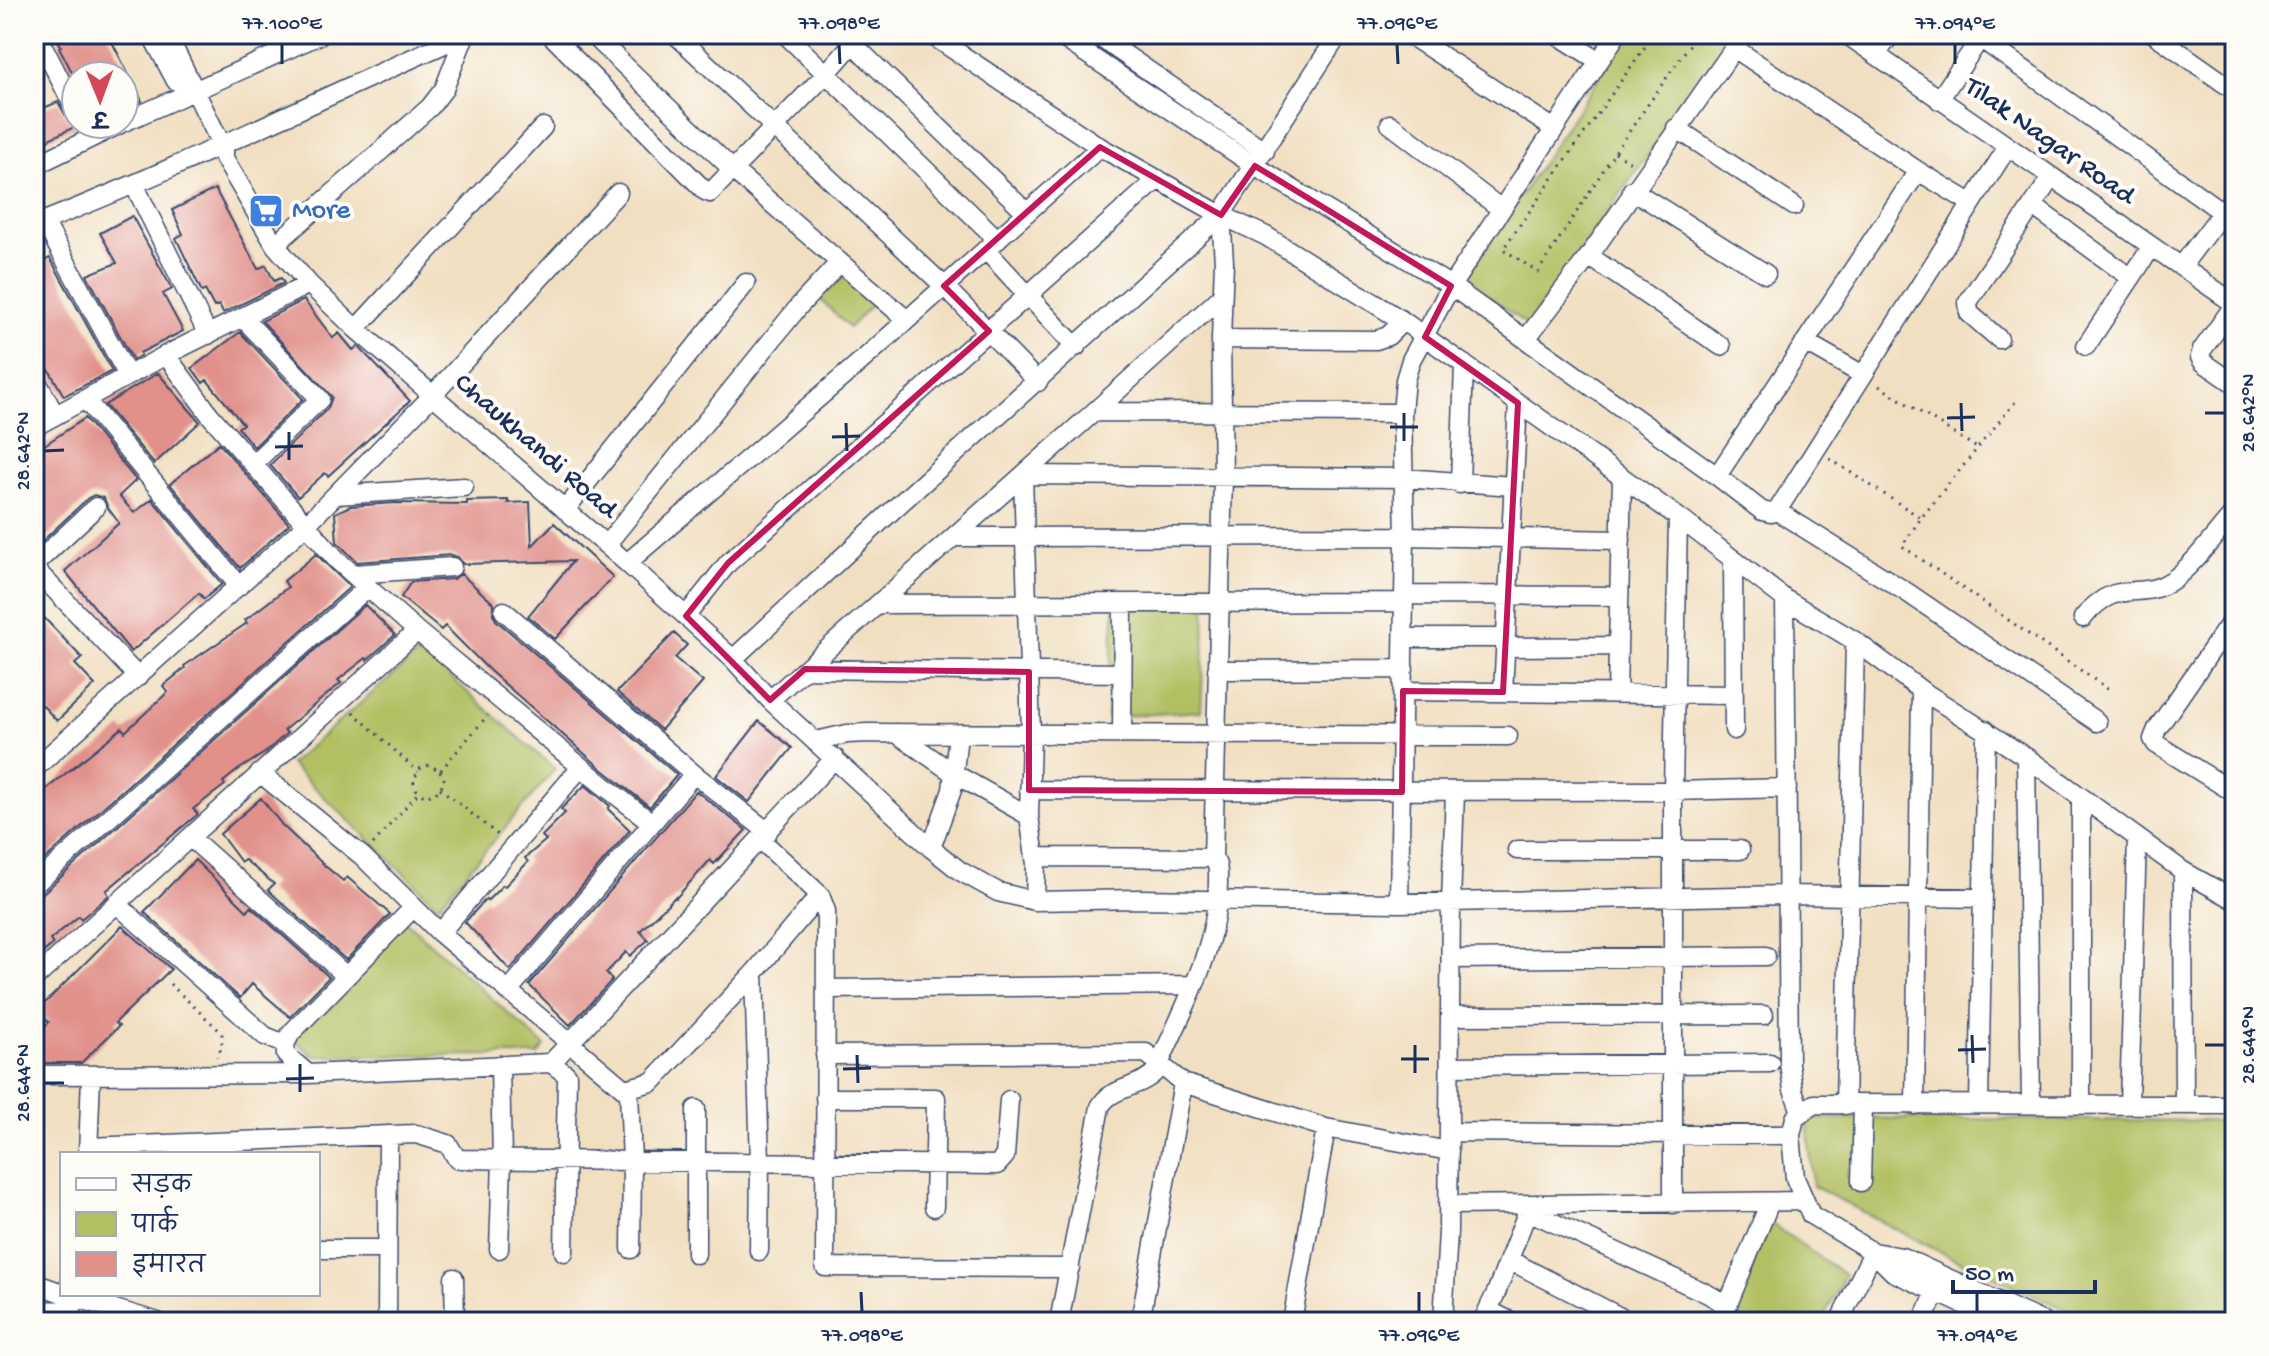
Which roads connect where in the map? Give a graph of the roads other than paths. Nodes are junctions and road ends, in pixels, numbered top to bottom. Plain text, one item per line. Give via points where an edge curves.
1 (37, 34) edge
2 (151, 34) edge
3 (167, 34) edge
4 (322, 34) edge
5 (466, 34) edge
6 (550, 34) edge
7 (592, 34) edge
8 (675, 34) edge
9 (785, 34) edge
10 (930, 34) edge
11 (1057, 34) edge
12 (1339, 34) edge
13 (1408, 34) edge
14 (1556, 34) edge
15 (1617, 34) edge
16 (1846, 34) edge
17 (1891, 34) edge
18 (2154, 34) edge
19 (1100, 35) edge
20 (1982, 36) edge
21 (856, 39) edge
22 (1739, 41) edge
23 (1876, 55) junction
24 (1599, 61) junction
25 (825, 75) junction
26 (60, 79) edge
27 (2235, 91) edge
28 (188, 92) junction
29 (1939, 100) junction
30 (140, 115) edge
31 (1390, 124) dead end
32 (543, 127) dead end
33 (775, 127) junction
34 (1553, 128) junction
35 (1676, 128) junction
36 (73, 140) edge
37 (1100, 147) junction
38 (2007, 148) junction
39 (218, 151) junction
40 (1260, 158) junction
41 (34, 166) edge
42 (734, 171) junction
43 (1918, 171) junction
44 (2051, 178) junction
45 (1158, 179) junction
46 (135, 186) junction
47 (1632, 190) junction
48 (618, 193) dead end
49 (2235, 195) edge
50 (1971, 203) junction
51 (1794, 206) dead end
52 (2033, 206) junction
53 (1501, 209) junction
54 (1026, 212) junction
55 (2222, 212) junction
56 (1221, 215) junction
57 (39, 223) edge
58 (275, 245) junction
59 (992, 245) junction
60 (2151, 248) junction
61 (1589, 256) junction
62 (840, 262) junction
63 (2181, 267) junction
64 (1766, 274) dead end
65 (2130, 277) junction
66 (746, 283) dead end
67 (309, 284) junction
68 (944, 286) junction
69 (1451, 286) junction
70 (1028, 294) junction
71 (1222, 296) junction
72 (2235, 304) edge
73 (243, 318) junction
74 (907, 320) junction
75 (1403, 321) junction
76 (356, 329) junction
77 (989, 331) junction
78 (208, 335) junction
79 (1425, 337) junction
80 (1221, 339) junction
81 (1526, 339) junction
82 (1999, 339) dead end
83 (1805, 342) junction
84 (1721, 346) dead end
85 (2086, 346) dead end
86 (1076, 347) junction
87 (166, 355) junction
88 (1464, 364) junction
89 (1863, 375) junction
90 (34, 376) edge
91 (128, 376) junction
92 (1038, 382) junction
93 (2235, 384) edge
94 (432, 396) junction
95 (85, 399) junction
96 (1518, 403) junction
97 (1220, 410) junction
98 (1094, 412) junction
99 (1402, 413) junction
100 (55, 415) junction
101 (34, 427) edge
102 (253, 464) junction
103 (1023, 475) junction
104 (1717, 476) junction
105 (1223, 477) junction
106 (1404, 478) junction
107 (1622, 478) junction
108 (1460, 484) junction
109 (1513, 486) junction
110 (464, 487) dead end
111 (336, 495) junction
112 (96, 507) dead end
113 (565, 510) junction
114 (1777, 511) junction
115 (2235, 512) edge
116 (1678, 517) junction
117 (305, 526) junction
118 (1405, 536) junction
119 (954, 537) junction
120 (1025, 537) junction
121 (1221, 538) junction
122 (1509, 538) junction
123 (1621, 540) junction
124 (606, 545) junction
125 (1733, 559) junction
126 (627, 563) junction
127 (34, 567) edge
128 (452, 567) dead end
129 (353, 574) junction
130 (239, 586) junction
131 (368, 587) junction
132 (1507, 596) junction
133 (1619, 596) junction
134 (1404, 598) junction
135 (1785, 599) junction
136 (1027, 603) junction
137 (1123, 603) junction
138 (1220, 603) junction
139 (879, 604) junction
140 (504, 611) dead end
141 (686, 616) junction
142 (2235, 616) edge
143 (2083, 618) dead end
144 (417, 631) junction
145 (1404, 638) junction
146 (1855, 641) junction
147 (1505, 642) junction
148 (1618, 646) junction
149 (733, 659) junction
150 (805, 669) junction
151 (1404, 669) junction
152 (1217, 670) junction
153 (1029, 672) junction
154 (1122, 673) junction
155 (138, 677) junction
156 (1921, 690) junction
157 (1403, 691) junction
158 (1503, 692) junction
159 (1617, 693) junction
160 (1675, 694) junction
161 (1734, 695) junction
162 (770, 700) junction
163 (2097, 722) dead end
164 (1734, 730) dead end
165 (1986, 730) junction
166 (896, 733) junction
167 (958, 734) junction
168 (1031, 734) junction
169 (1122, 734) junction
170 (1215, 734) junction
171 (1403, 735) junction
172 (1508, 736) dead end
173 (816, 741) junction
174 (2026, 757) junction
175 (835, 758) junction
176 (581, 767) junction
177 (34, 769) edge
178 (260, 773) junction
179 (953, 773) junction
180 (694, 774) junction
181 (1787, 788) junction
182 (1029, 790) junction
183 (1214, 791) junction
184 (1673, 791) junction
185 (1402, 792) junction
186 (1455, 792) junction
187 (2235, 793) edge
188 (2081, 798) junction
189 (1029, 816) junction
190 (652, 823) junction
191 (764, 836) junction
192 (191, 838) junction
193 (2137, 839) junction
194 (931, 848) junction
195 (1517, 850) dead end
196 (1740, 850) dead end
197 (1674, 852) junction
198 (1035, 857) junction
199 (1213, 858) junction
200 (2183, 871) junction
201 (34, 885) edge
202 (820, 895) junction
203 (1788, 895) junction
204 (1852, 896) junction
205 (1918, 898) junction
206 (1982, 898) junction
207 (1675, 900) junction
208 (2235, 900) edge
209 (1035, 901) junction
210 (1218, 901) junction
211 (1399, 903) junction
212 (1451, 903) junction
213 (118, 905) junction
214 (414, 907) junction
215 (440, 933) junction
216 (1766, 956) dead end
217 (1674, 957) junction
218 (1451, 959) junction
219 (754, 973) junction
220 (345, 975) junction
221 (34, 979) edge
222 (1194, 985) junction
223 (826, 989) junction
224 (508, 991) junction
225 (1674, 1015) junction
226 (1764, 1015) dead end
227 (1450, 1016) junction
228 (285, 1044) junction
229 (569, 1044) junction
230 (825, 1055) junction
231 (551, 1063) junction
232 (1159, 1063) junction
233 (1770, 1063) dead end
234 (1674, 1064) junction
235 (500, 1065) junction
236 (1450, 1066) junction
237 (308, 1074) junction
238 (34, 1075) edge
239 (91, 1075) junction
240 (1183, 1083) junction
241 (625, 1089) junction
242 (825, 1098) junction
243 (1009, 1100) dead end
244 (1979, 1104) junction
245 (2031, 1104) junction
246 (2081, 1104) junction
247 (2129, 1104) junction
248 (1854, 1105) junction
249 (1915, 1105) junction
250 (2184, 1105) junction
251 (2235, 1105) edge
252 (696, 1109) dead end
253 (1801, 1112) junction
254 (1326, 1128) junction
255 (1674, 1134) junction
256 (388, 1135) junction
257 (1791, 1135) junction
258 (1449, 1141) junction
259 (88, 1150) edge
260 (502, 1160) junction
261 (565, 1160) junction
262 (632, 1161) junction
263 (696, 1161) junction
264 (760, 1161) junction
265 (824, 1162) junction
266 (935, 1164) junction
267 (1861, 1182) dead end
268 (1770, 1202) junction
269 (1673, 1204) junction
270 (1448, 1205) junction
271 (934, 1207) dead end
272 (1529, 1208) junction
273 (1807, 1208) junction
274 (320, 1249) edge
275 (387, 1249) junction
276 (499, 1249) dead end
277 (631, 1249) dead end
278 (759, 1251) dead end
279 (564, 1252) dead end
280 (1873, 1252) junction
281 (696, 1254) dead end
282 (1509, 1260) junction
283 (1070, 1268) junction
284 (454, 1278) dead end
285 (34, 1283) edge
286 (1937, 1291) junction
287 (70, 1302) edge
288 (34, 1311) edge
289 (1725, 1315) edge
290 (1485, 1316) edge
291 (1991, 1320) edge
292 (158, 1322) edge
293 (387, 1322) edge
294 (455, 1322) edge
295 (1059, 1322) edge
296 (1140, 1322) edge
297 (1292, 1322) edge
298 (1443, 1322) edge
299 (1512, 1322) edge
300 (1630, 1322) edge
301 (1839, 1322) edge
302 (1922, 1322) edge
303 (2043, 1322) edge

1 - 26 street
2 - 28 street
3 - 28 street
4 - 28 street
5 - 39 street
5 - 58 street via 444,89 430,107
6 - 42 street via 705,191 714,192
7 - 42 street
8 - 33 street
9 - 25 street
10 - 37 street
11 - 40 street
12 - 40 street
13 - 34 street
14 - 24 street
15 - 24 street
16 - 23 street, Tilak Nagar Road
17 - 23 street
18 - 27 street
19 - 40 street
20 - 29 street
20 - 55 street
21 - 25 street
21 - 54 street
22 - 35 street
22 - 43 street
23 - 29 street, Tilak Nagar Road
24 - 34 street
25 - 33 street
25 - 59 street
28 - 30 street
28 - 39 street, Chaukhandi Road
29 - 38 street, Tilak Nagar Road
31 - 53 street
32 - 76 street
33 - 42 street
33 - 68 street
34 - 53 street
35 - 47 street
35 - 51 street
36 - 41 street
37 - 45 street
37 - 54 street
38 - 44 street, Tilak Nagar Road
38 - 50 street
39 - 46 street
39 - 58 street, Chaukhandi Road
40 - 56 street
40 - 69 street
42 - 62 street
43 - 50 street
43 - 83 street
44 - 52 street
44 - 60 street, Tilak Nagar Road
45 - 56 street
45 - 70 street
46 - 57 street
46 - 78 street
47 - 61 street
47 - 64 street
48 - 94 street
49 - 55 street
50 - 89 street
52 - 65 street
52 - 82 street via 1968,302 1969,313
53 - 69 street
54 - 59 street
55 - 63 street
56 - 71 street
56 - 75 street via 1266,236
56 - 86 street
57 - 91 street
58 - 67 street, Chaukhandi Road
59 - 68 street
59 - 70 street
60 - 63 street, Tilak Nagar Road
60 - 65 street
61 - 81 street
61 - 84 street
62 - 74 street
62 - 124 street
63 - 72 street, Tilak Nagar Road
65 - 85 street
66 - 113 street
67 - 73 street
67 - 76 street, Chaukhandi Road
68 - 74 street
68 - 77 street
69 - 79 street
69 - 81 street
70 - 77 street
70 - 86 street
71 - 80 street
71 - 98 street
72 - 93 street via 2200,357
73 - 78 street
73 - 102 street via 320,399
74 - 126 street
75 - 79 street
75 - 80 street via 1388,336 1360,342
76 - 94 street, Chaukhandi Road
77 - 92 street
77 - 141 street via 728,563
78 - 87 street
79 - 88 street
79 - 99 street via 1411,360
80 - 97 street
81 - 104 street
83 - 89 street
83 - 104 street
86 - 92 street
87 - 91 street
87 - 102 street
88 - 96 street
88 - 108 street
89 - 114 street
90 - 100 street
91 - 95 street
92 - 149 street
94 - 111 street
94 - 113 street, Chaukhandi Road
95 - 100 street
95 - 130 street
96 - 107 street
96 - 109 street
97 - 98 street
97 - 99 street
97 - 105 street
98 - 103 street
99 - 106 street
100 - 101 street
102 - 117 street
103 - 105 street
103 - 119 street
103 - 120 street
104 - 114 street via 1762,511
105 - 106 street
105 - 121 street
106 - 108 street
106 - 118 street
107 - 116 street
107 - 123 street
108 - 109 street
109 - 122 street
110 - 111 street
111 - 117 street
112 - 127 street
113 - 124 street, Chaukhandi Road
114 - 163 street
115 - 143 street via 2170,581 2155,588 2120,590
116 - 125 street
116 - 160 street
117 - 129 street
117 - 130 street
118 - 121 street
118 - 122 street
118 - 134 street
119 - 120 street
119 - 139 street
120 - 121 street
120 - 136 street
121 - 138 street
122 - 123 street
122 - 132 street
123 - 133 street
124 - 126 street, Chaukhandi Road
125 - 135 street
125 - 161 street
126 - 141 street, Chaukhandi Road
127 - 155 street
128 - 129 street
129 - 131 street
130 - 155 street
131 - 144 street
131 - 201 street
132 - 133 street
132 - 134 street
132 - 147 street
133 - 148 street
134 - 138 street
134 - 145 street
135 - 146 street
135 - 181 street
136 - 137 street
136 - 139 street
136 - 153 street
137 - 138 street
137 - 154 street
138 - 152 street
139 - 150 street
140 - 180 street
141 - 149 street, Chaukhandi Road
142 - 187 street via 2153,739
144 - 176 street
144 - 178 street
145 - 147 street
145 - 151 street
146 - 156 street
146 - 204 street
147 - 148 street
147 - 158 street
148 - 159 street
149 - 162 street, Chaukhandi Road
150 - 153 street
150 - 162 street
151 - 152 street
151 - 157 street
152 - 170 street
153 - 154 street
153 - 168 street
154 - 169 street
155 - 177 street
156 - 165 street
156 - 205 street
157 - 158 street
157 - 171 street
158 - 159 street
159 - 160 street
160 - 161 street
160 - 184 street
161 - 164 street
162 - 173 street, Chaukhandi Road
165 - 174 street
165 - 206 street
166 - 167 street
166 - 173 street
166 - 179 street
167 - 168 street
167 - 179 street
168 - 169 street
168 - 182 street
169 - 170 street
170 - 171 street
170 - 183 street
171 - 172 street
171 - 185 street
173 - 175 street, Chaukhandi Road
174 - 188 street
174 - 245 street
175 - 191 street
175 - 194 street, Chaukhandi Road
176 - 190 street
176 - 215 street
178 - 192 street
178 - 214 street via 362,856
179 - 189 street
179 - 194 street
180 - 190 street
180 - 191 street
181 - 184 street
181 - 203 street
182 - 183 street
182 - 189 street
183 - 185 street
183 - 199 street
184 - 186 street
184 - 197 street
185 - 186 street
185 - 211 street
186 - 212 street
188 - 193 street
188 - 246 street
189 - 198 street
190 - 224 street
191 - 202 street
191 - 229 street
192 - 213 street
192 - 220 street
193 - 200 street
193 - 247 street
194 - 209 street, Chaukhandi Road via 998,892
195 - 197 street
196 - 197 street
197 - 207 street
198 - 199 street
198 - 209 street
199 - 210 street
200 - 208 street
200 - 250 street
202 - 219 street
202 - 223 street via 826,911
203 - 204 street, Chaukhandi Road
203 - 207 street, Chaukhandi Road
203 - 253 street via 1789,1064
204 - 205 street, Chaukhandi Road
204 - 248 street
205 - 206 street, Chaukhandi Road
205 - 249 street
206 - 244 street
207 - 212 street, Chaukhandi Road
207 - 217 street
209 - 210 street, Chaukhandi Road
210 - 211 street, Chaukhandi Road
210 - 222 street
211 - 212 street, Chaukhandi Road
212 - 218 street
213 - 221 street
213 - 228 street via 265,1036
214 - 215 street
214 - 220 street
215 - 224 street
216 - 217 street
217 - 218 street
217 - 225 street
218 - 227 street
219 - 241 street via 652,1082
219 - 264 street
220 - 228 street
222 - 223 street
222 - 232 street
223 - 230 street
224 - 229 street
225 - 226 street
225 - 227 street
225 - 234 street
227 - 236 street
228 - 237 street via 286,1055
229 - 231 street
229 - 241 street
230 - 232 street via 1146,1053
230 - 242 street
231 - 235 street
231 - 261 street via 567,1075
232 - 240 street
232 - 283 street via 1145,1082 1108,1095 1100,1107
233 - 234 street
234 - 236 street
234 - 255 street
235 - 237 street
235 - 260 street
236 - 258 street
237 - 239 street
238 - 239 street
239 - 259 street
240 - 254 street
240 - 296 street
241 - 262 street
242 - 265 street
242 - 266 street via 936,1098
243 - 266 street via 1003,1161
244 - 245 street
244 - 249 street
245 - 246 street
246 - 247 street
247 - 250 street
248 - 249 street
248 - 253 street via 1814,1104
248 - 267 street
250 - 251 street
252 - 263 street
253 - 257 street
254 - 258 street
254 - 297 street
255 - 257 street
255 - 258 street
255 - 269 street
256 - 259 street
256 - 260 street via 416,1134 448,1144 457,1159
256 - 275 street
257 - 273 street via 1795,1178
258 - 270 street
260 - 261 street
260 - 276 street
261 - 262 street
261 - 279 street
262 - 263 street
262 - 277 street
263 - 264 street
263 - 281 street
264 - 265 street
264 - 278 street
265 - 266 street
265 - 283 street via 825,1267
266 - 271 street
268 - 269 street
268 - 273 street
268 - 289 street
269 - 272 street
270 - 272 street
270 - 298 street
272 - 282 street
272 - 289 street via 1706,1293
273 - 280 street
274 - 275 street
275 - 293 street
280 - 286 street via 1893,1272
280 - 301 street
280 - 303 street via 1902,1257
282 - 290 street
282 - 300 street
283 - 295 street
284 - 294 street
285 - 287 street
286 - 291 street
286 - 302 street
287 - 288 street
287 - 292 street
290 - 299 street

